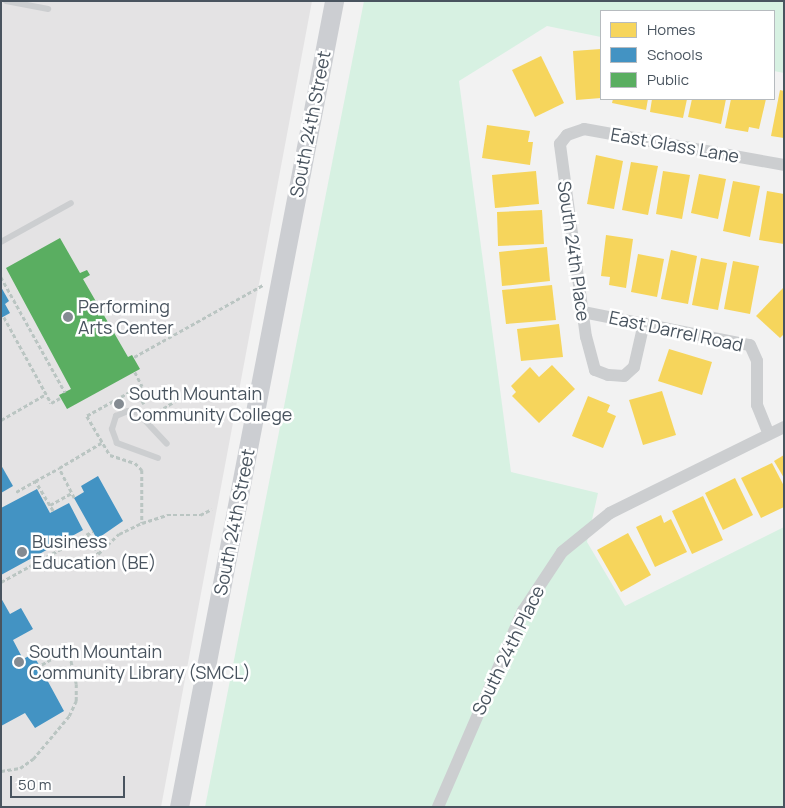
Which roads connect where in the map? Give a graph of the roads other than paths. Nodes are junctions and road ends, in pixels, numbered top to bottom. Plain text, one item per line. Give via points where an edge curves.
1 (6, 1) edge
2 (334, 1) edge
3 (48, 9) dead end
4 (567, 135) joint
5 (784, 165) edge
6 (71, 203) dead end
7 (1, 242) edge
8 (583, 312) junction
9 (644, 323) junction
10 (784, 426) edge
11 (768, 434) junction
12 (167, 444) dead end
13 (158, 458) dead end
14 (179, 807) edge
15 (438, 807) edge

1 - 3 lane
2 - 14 main road, South 24th Street
4 - 5 street, East Glass Lane via 584,129
4 - 8 street, South 24th Place via 560,144
6 - 7 lane
8 - 9 street, East Darrel Road
8 - 9 street, South 24th Place via 590,359 595,370 608,375 624,376 634,367
9 - 11 street, East Darrel Road via 750,345 757,361 757,405
10 - 11 street
11 - 15 street, South 24th Place via 610,513 562,552 523,611
12 - 13 lane via 138,412 128,411 116,416 112,429 116,443

